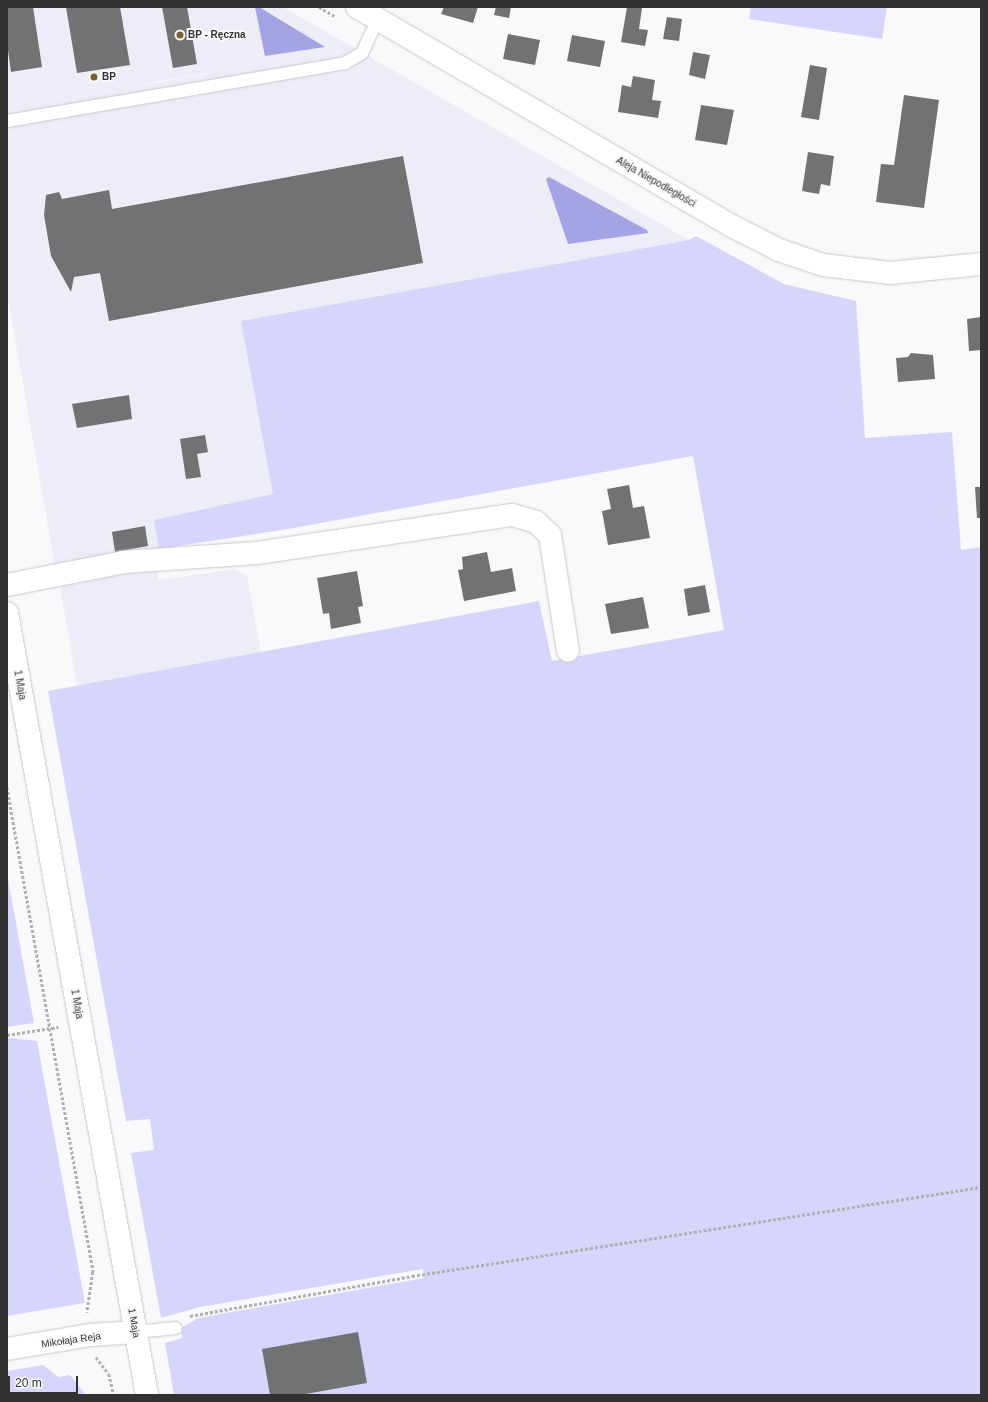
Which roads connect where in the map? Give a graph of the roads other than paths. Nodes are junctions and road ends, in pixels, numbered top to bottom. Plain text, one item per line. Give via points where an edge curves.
1 (357, 7) edge
2 (378, 19) junction
3 (7, 121) edge
4 (981, 264) edge
5 (7, 585) edge
6 (7, 613) edge
7 (568, 651) dead end
8 (176, 1328) road end
9 (136, 1332) junction
10 (7, 1350) edge
11 (147, 1395) edge

1 - 2 street, Aleja Niepodległości
2 - 3 lane via 362,53 345,64
2 - 4 street, Aleja Niepodległości via 732,226 779,250 851,270 890,273
5 - 7 street via 124,562 257,553 512,515 536,522 550,535
6 - 9 street, 1 Maja
8 - 9 lane
9 - 10 street, Mikołaja Reja via 91,1335
9 - 11 street, 1 Maja

